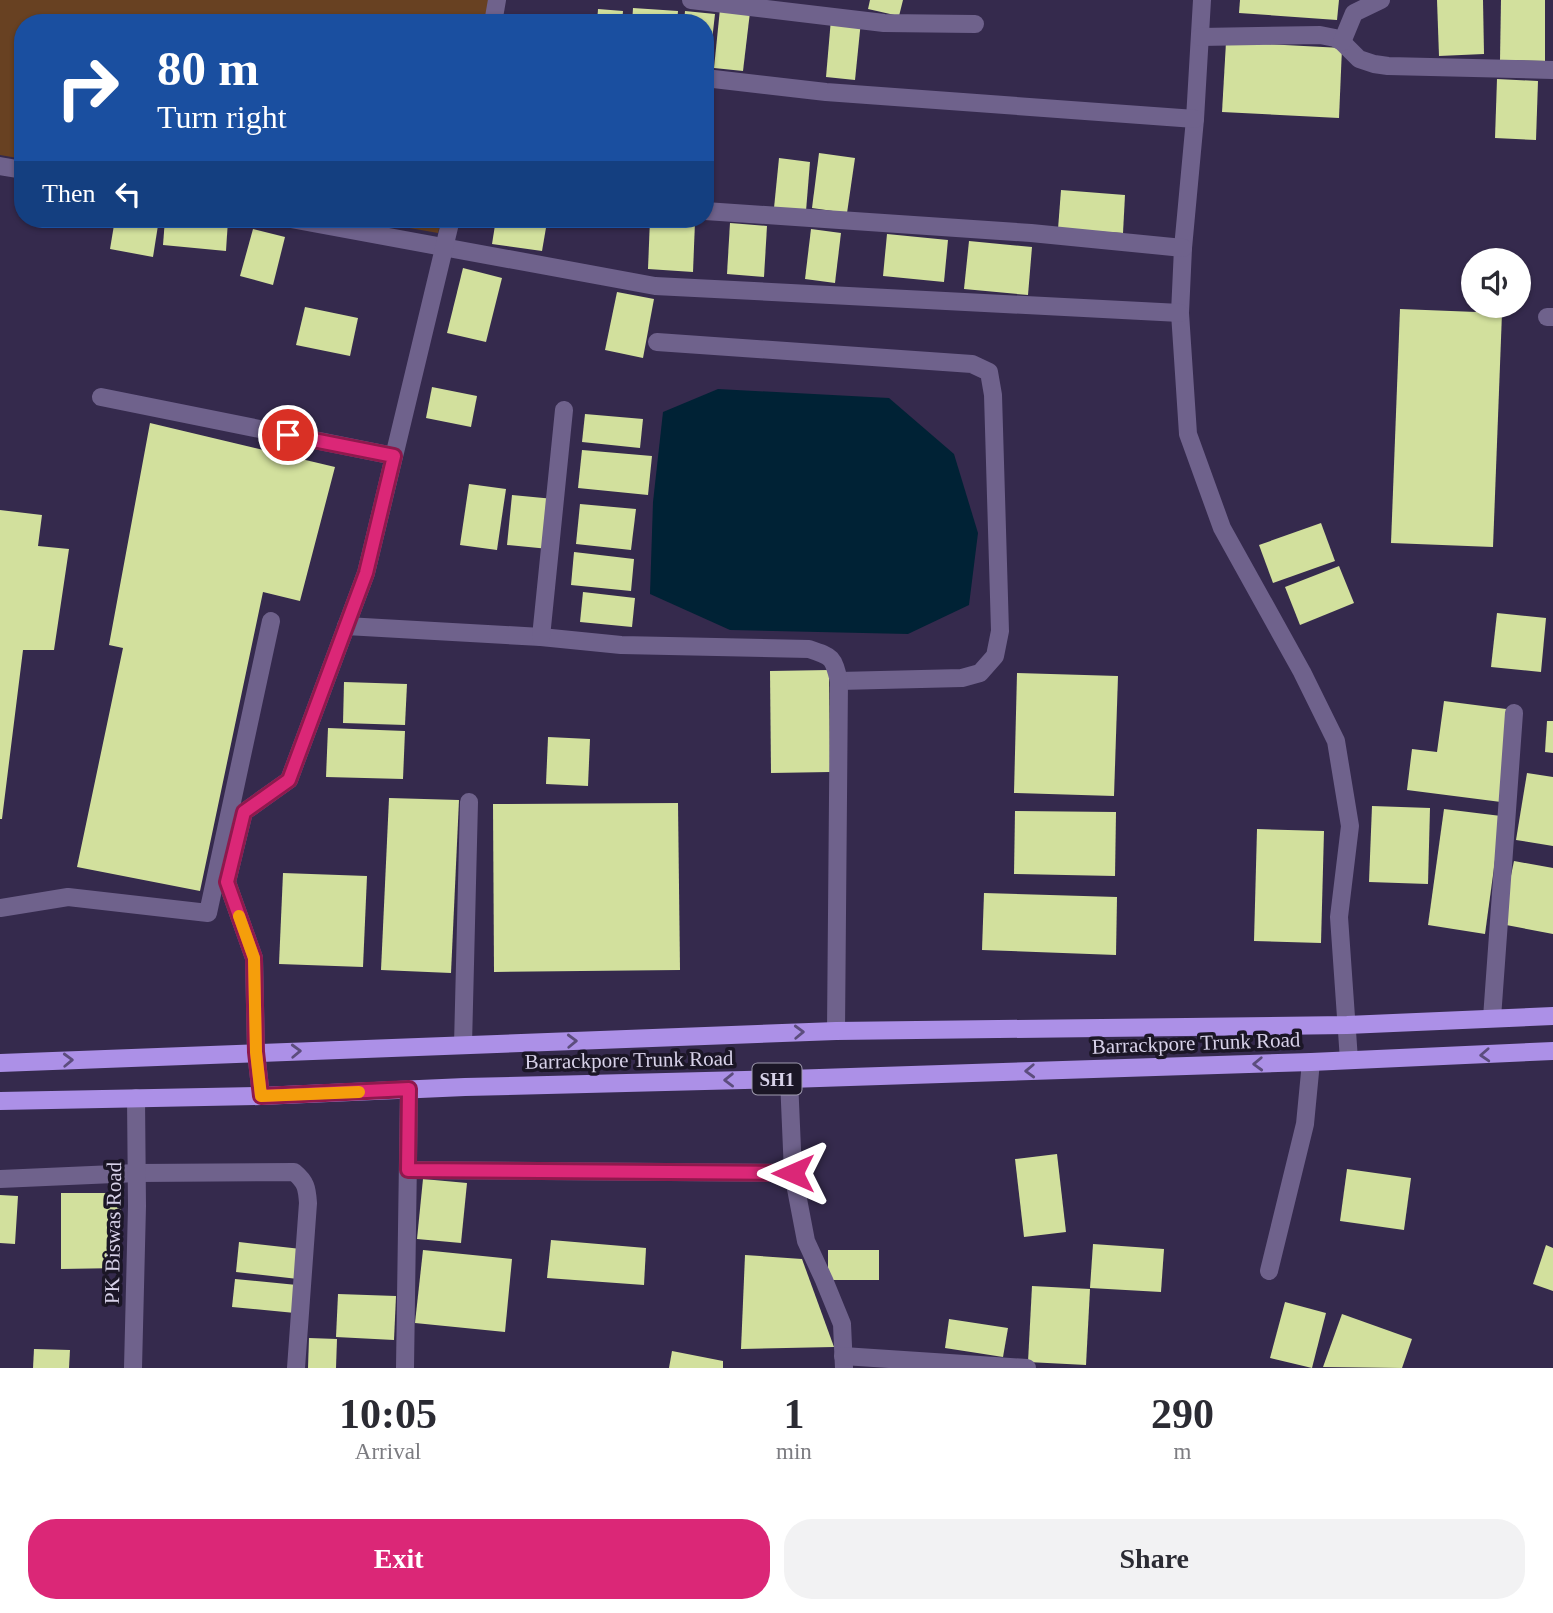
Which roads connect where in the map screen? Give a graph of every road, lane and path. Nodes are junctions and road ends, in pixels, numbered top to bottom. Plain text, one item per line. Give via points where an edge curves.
1 (691, 0) edge
2 (1202, 0) edge
3 (1381, 0) edge
4 (975, 24) dead end
5 (1200, 37) junction
6 (1342, 42) junction
7 (1553, 71) edge
8 (714, 79) edge
9 (1195, 119) junction
10 (714, 212) edge
11 (340, 228) edge
12 (449, 228) edge
13 (444, 247) junction
14 (1183, 247) junction
15 (1181, 313) junction
16 (657, 342) dead end
17 (101, 397) dead end
18 (564, 410) dead end
19 (394, 456) junction
20 (271, 621) dead end
21 (346, 626) junction
22 (541, 637) junction
23 (839, 681) junction
24 (1514, 713) dead end
25 (469, 802) dead end
26 (0, 908) edge
27 (1553, 1016) edge
28 (1492, 1018) junction
29 (1347, 1024) junction
30 (836, 1031) junction
31 (463, 1045) junction
32 (1553, 1051) edge
33 (256, 1052) junction
34 (1349, 1060) junction
35 (1311, 1062) junction
36 (0, 1063) edge
37 (789, 1079) junction
38 (409, 1089) junction
39 (261, 1096) junction
40 (136, 1098) junction
41 (0, 1101) edge
42 (408, 1170) junction
43 (136, 1173) junction
44 (793, 1173) junction
45 (0, 1179) edge
46 (1269, 1271) dead end
47 (844, 1362) edge
48 (133, 1368) edge
49 (296, 1368) edge
50 (405, 1368) edge
51 (1027, 1368) edge

1 - 4 street via 884,23
2 - 5 street
3 - 6 street via 1354,13
5 - 6 street via 1320,35
5 - 9 street
6 - 7 street via 1359,59 1388,66
8 - 9 street via 826,92
9 - 14 street
10 - 14 street
11 - 13 street
12 - 13 street
13 - 15 street via 654,286
13 - 19 street
14 - 15 street
15 - 29 street via 1188,434 1196,458 1222,528 1336,741 1350,826 1339,917
16 - 23 street via 972,363 989,372 1000,631 995,656 980,673 962,678
17 - 19 street
18 - 22 street
19 - 21 street via 366,573
20 - 26 street via 208,913 68,897
21 - 22 street
21 - 33 street via 289,780 244,812 227,882 254,958
22 - 23 street via 621,645 809,649 834,662
23 - 30 street
24 - 28 street
25 - 31 street
27 - 28 main road, Barrackpore Trunk Road / SH1
28 - 29 main road, Barrackpore Trunk Road / SH1
29 - 30 main road, Barrackpore Trunk Road / SH1
29 - 34 street
31 -> 30 main road, Barrackpore Trunk Road / SH1
33 -> 31 main road, Barrackpore Trunk Road / SH1
32 -> 34 main road, Barrackpore Trunk Road / SH1
36 -> 33 main road, Barrackpore Trunk Road / SH1
33 - 39 street
34 - 35 main road, Barrackpore Trunk Road / SH1
35 -> 37 main road, Barrackpore Trunk Road / SH1
35 - 46 street via 1305,1124
37 -> 38 main road, Barrackpore Trunk Road / SH1
37 - 44 street
38 - 39 main road, Barrackpore Trunk Road / SH1
38 - 42 street
39 - 40 main road, Barrackpore Trunk Road / SH1
40 - 41 main road, Barrackpore Trunk Road / SH1
40 - 43 street, PK Biswas Road
42 - 44 street
42 - 50 street
43 - 45 street
43 - 48 street, PK Biswas Road
43 - 49 street via 294,1172 302,1179 307,1203
44 - 47 street via 806,1241 842,1324
47 - 51 street

